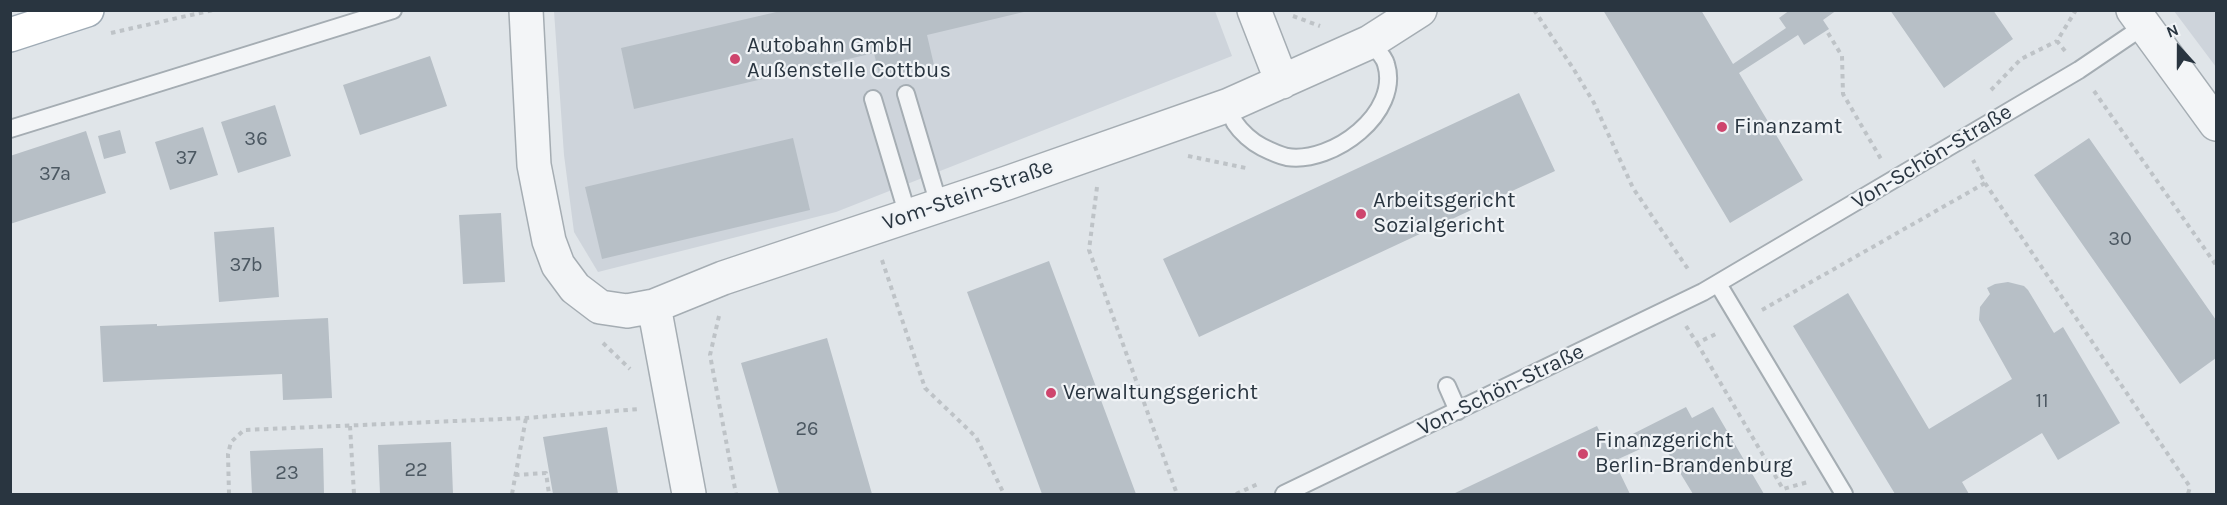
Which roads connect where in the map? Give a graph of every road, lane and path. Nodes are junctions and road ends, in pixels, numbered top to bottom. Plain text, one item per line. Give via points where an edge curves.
1 (87, 10) edge
2 (393, 10) edge
3 (526, 10) edge
4 (1254, 10) edge
5 (1290, 10) edge
6 (1420, 10) edge
7 (1534, 10) edge
8 (2076, 10) edge
9 (2138, 18) edge
10 (1328, 26) dead end
11 (1828, 33) dead end
12 (10, 35) edge
13 (2057, 41) junction
14 (1370, 42) junction
15 (2079, 70) junction
16 (1282, 81) junction
17 (1990, 91) dead end
18 (906, 94) dead end
19 (873, 99) dead end
20 (1229, 105) junction
21 (2217, 124) edge
22 (10, 129) edge
23 (1179, 154) dead end
24 (1886, 168) dead end
25 (1257, 171) dead end
26 (1985, 183) dead end
27 (1097, 185) dead end
28 (939, 205) junction
29 (908, 216) junction
30 (882, 259) dead end
31 (2217, 265) edge
32 (1711, 288) junction
33 (654, 306) junction
34 (721, 308) dead end
35 (601, 341) dead end
36 (1697, 343) dead end
37 (634, 373) dead end
38 (1447, 386) dead end
39 (638, 400) dead end
40 (640, 409) junction
41 (1458, 411) junction
42 (526, 418) junction
43 (642, 420) dead end
44 (350, 426) junction
45 (515, 475) junction
46 (1833, 476) junction
47 (229, 495) edge
48 (354, 495) edge
49 (512, 495) edge
50 (549, 495) edge
51 (688, 495) edge
52 (736, 495) edge
53 (1004, 495) edge
54 (1177, 495) edge
55 (1284, 495) edge
56 (1844, 495) edge
57 (2188, 495) edge

1 - 12 main road
2 - 22 lane
3 - 33 street, Vom-Stein-Straße via 534,165 549,241 558,265 575,288 600,307 627,311
4 - 16 street
5 - 10 path via 1292,16
6 - 14 street, Vom-Stein-Straße
7 - 32 path via 1594,103 1633,188
8 - 13 path
9 - 15 lane, Von-Schön-Straße
9 - 21 street
11 - 24 path via 1842,56 1844,94
13 - 15 path
13 - 17 path via 2021,59
14 - 16 street, Vom-Stein-Straße
14 - 20 lane via 1386,63 1388,89 1373,118 1334,149 1288,157 1275,153 1254,142 1235,123
15 - 31 path
15 - 32 lane, Von-Schön-Straße
16 - 20 street, Vom-Stein-Straße
18 - 28 lane
19 - 29 lane
20 - 28 street, Vom-Stein-Straße
23 - 25 path
26 - 57 path via 2190,487
27 - 54 path via 1089,250
28 - 29 street, Vom-Stein-Straße
29 - 33 street, Vom-Stein-Straße via 723,278
30 - 53 path via 925,388 976,437
32 - 41 lane, Von-Schön-Straße
32 - 46 lane
33 - 51 street
34 - 52 path via 711,355
35 - 37 path
36 - 46 path via 1783,489
38 - 41 lane
39 - 40 path
40 - 42 path
40 - 43 path
41 - 55 lane, Von-Schön-Straße
42 - 44 path
42 - 45 path
44 - 47 path via 244,430 231,442 228,454
44 - 48 path
45 - 49 path
45 - 50 path via 546,473
46 - 56 lane

